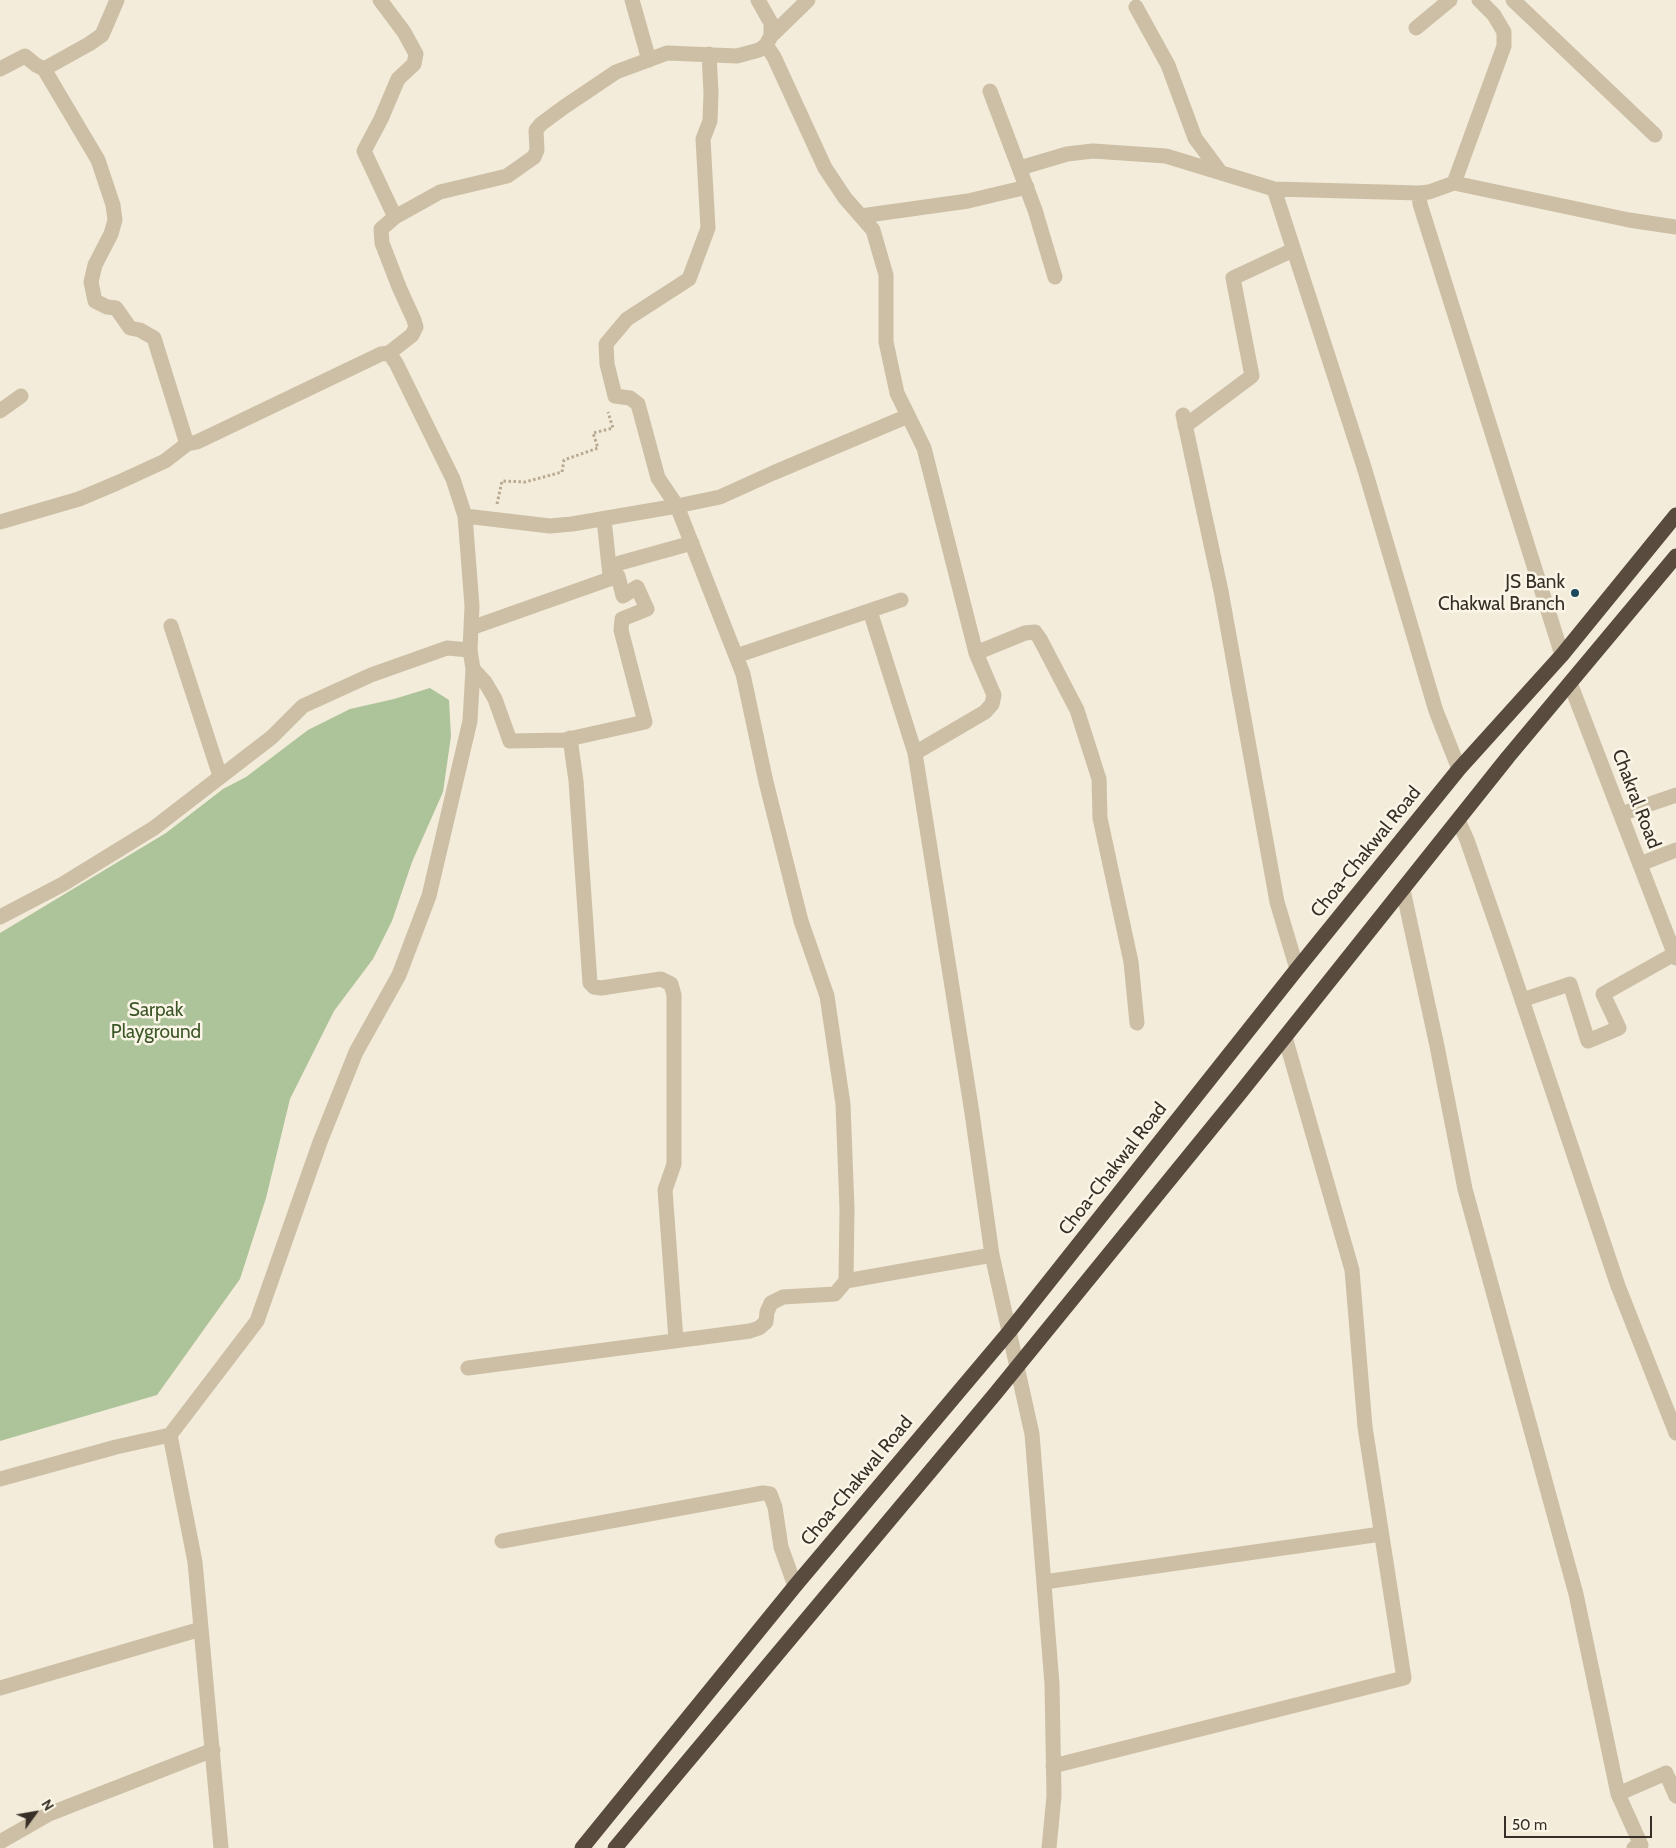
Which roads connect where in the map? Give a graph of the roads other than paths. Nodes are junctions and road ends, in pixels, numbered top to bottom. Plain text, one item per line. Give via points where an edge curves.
1 (117, 0) edge
2 (380, 0) edge
3 (632, 0) edge
4 (758, 0) edge
5 (808, 0) edge
6 (1450, 0) edge
7 (1479, 0) edge
8 (1513, 0) edge
9 (1136, 7) dead end
10 (1416, 28) dead end
11 (768, 40) junction
12 (709, 54) junction
13 (649, 60) junction
14 (0, 69) edge
15 (44, 69) junction
16 (990, 91) dead end
17 (1654, 135) dead end
18 (1020, 168) junction
19 (1221, 173) junction
20 (1454, 184) junction
21 (1027, 187) junction
22 (1274, 189) junction
23 (1420, 193) junction
24 (861, 216) junction
25 (395, 217) junction
26 (1676, 227) edge
27 (1293, 250) junction
28 (1055, 277) dead end
29 (389, 353) junction
30 (21, 396) dead end
31 (0, 411) edge
32 (908, 416) junction
33 (188, 444) junction
34 (677, 506) junction
35 (1676, 515) edge
36 (465, 516) junction
37 (604, 519) junction
38 (0, 522) edge
39 (692, 543) junction
40 (1676, 556) edge
41 (610, 572) junction
42 (901, 600) dead end
43 (870, 611) junction
44 (172, 626) dead end
45 (471, 628) junction
46 (470, 650) junction
47 (976, 653) junction
48 (1562, 655) junction
49 (736, 656) junction
50 (473, 669) junction
51 (1570, 683) junction
52 (570, 738) junction
53 (915, 753) junction
54 (1459, 768) junction
55 (220, 776) junction
56 (1676, 795) edge
57 (1620, 814) junction
58 (1458, 820) junction
59 (1676, 850) edge
60 (1640, 864) junction
61 (1403, 890) junction
62 (0, 917) edge
63 (1675, 955) edge
64 (1297, 969) junction
65 (1522, 1000) junction
66 (1137, 1023) dead end
67 (1285, 1037) junction
68 (992, 1255) junction
69 (846, 1281) junction
70 (1009, 1332) junction
71 (676, 1340) junction
72 (1017, 1367) junction
73 (468, 1368) dead end
74 (1676, 1434) edge
75 (170, 1435) junction
76 (0, 1479) edge
77 (1381, 1534) junction
78 (502, 1541) dead end
79 (1044, 1582) junction
80 (795, 1586) junction
81 (202, 1629) junction
82 (0, 1688) edge
83 (213, 1750) junction
84 (1054, 1766) junction
85 (1618, 1794) junction
86 (1676, 1796) edge
87 (0, 1842) edge
88 (221, 1848) edge
89 (582, 1848) edge
90 (615, 1848) edge
91 (1050, 1848) edge
92 (1634, 1848) edge

1 - 15 street via 102,35
2 - 25 street via 416,54 414,64 398,79 364,151
3 - 13 street
4 - 11 street via 771,23
5 - 11 street
6 - 10 street
7 - 20 street via 1494,15 1504,32 1504,46
8 - 17 street
9 - 19 street via 1168,65 1196,138
11 - 12 street via 760,50 737,56
11 - 24 street via 825,168
12 - 13 street via 667,53
12 - 34 street via 712,93 710,121 703,139 708,228 689,279 628,319 606,344 615,396 630,398 638,404 658,478
13 - 25 street via 616,72 540,124 536,130 534,157 507,176 440,192
14 - 15 street via 25,56
15 - 33 street via 98,160 113,205 115,220 91,282 95,301 116,308 130,328 154,338
16 - 18 street
18 - 19 street via 1093,150 1166,156
18 - 21 street
19 - 22 street
20 - 23 street
20 - 26 street
21 - 24 street via 968,201
21 - 28 street
22 - 23 street
22 - 27 street
23 - 48 street via 1420,204
24 - 32 street via 873,230 886,275 886,342 897,393
25 - 29 street via 381,229 382,243 416,327 412,335
27 - 54 street via 1364,467 1436,711
27 - 64 street via 1233,278 1252,376 1184,421 1221,591 1277,902
29 - 33 street
29 - 36 street via 453,479
30 - 31 street
32 - 34 street via 720,497
32 - 47 street via 924,448
33 - 38 street via 164,460 79,499
34 - 37 street
34 - 39 street
35 - 48 highway, Choa-Chakwal Road
36 - 37 street via 550,526
36 - 45 street
37 - 41 street
39 - 41 street
39 - 49 street
40 - 51 highway
41 - 45 street
41 - 52 street via 618,576 623,596 637,587 648,609 622,619 621,630 645,722
42 - 43 street
43 - 49 street
43 - 53 street
44 - 55 street
45 - 46 street
46 - 50 street
46 - 55 street via 447,648 371,675 303,706 272,737
47 - 53 street via 994,695 992,704 985,712
47 - 66 street via 1025,632 1035,632 1077,710 1099,779 1100,818 1131,962
48 - 54 highway, Choa-Chakwal Road
49 - 69 street via 743,674 801,921 827,996 843,1104
50 - 52 street via 495,699 510,741
50 - 75 street via 470,721 429,896 399,975 356,1052 320,1142 256,1322
51 - 57 street, Chakral Road
51 - 58 highway
52 - 71 street via 590,983 594,988 601,988 661,979 671,984 674,995 674,1164 665,1190
53 - 68 street
54 - 64 highway, Choa-Chakwal Road
55 - 62 street via 154,828 63,884
56 - 57 street
57 - 60 street, Chakral Road
58 - 61 highway
58 - 65 street
59 - 60 street
60 - 63 street, Chakral Road
61 - 67 highway
61 - 85 street via 1465,1189 1576,1594
63 - 65 street via 1603,994 1619,1028 1588,1041 1570,984
64 - 70 highway, Choa-Chakwal Road
65 - 74 street via 1618,1286
67 - 72 highway
67 - 77 street via 1352,1270 1365,1427
68 - 69 street
68 - 70 street
69 - 71 street via 835,1294 783,1297 771,1303 766,1322 759,1328
70 - 72 street
70 - 80 highway, Choa-Chakwal Road
71 - 73 street
72 - 79 street via 1032,1434
72 - 90 highway
75 - 76 street
75 - 81 street via 195,1562
77 - 79 street
77 - 84 street via 1404,1678
78 - 80 street via 770,1494 781,1548
79 - 84 street
80 - 89 highway, Choa-Chakwal Road
81 - 82 street
81 - 83 street
83 - 87 street via 49,1814
83 - 88 street
84 - 91 street
85 - 86 street via 1666,1773
85 - 92 street via 1642,1845

